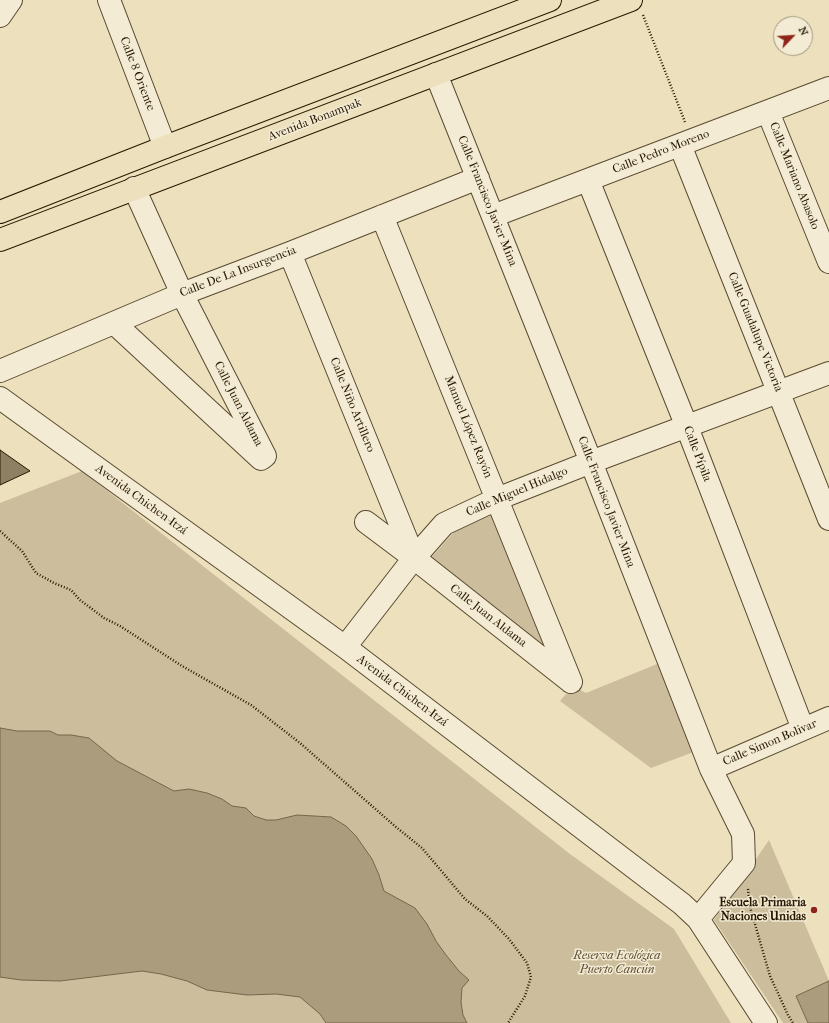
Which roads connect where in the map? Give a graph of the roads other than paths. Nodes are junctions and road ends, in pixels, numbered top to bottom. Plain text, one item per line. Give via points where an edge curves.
1 (11, 0) edge
2 (108, 0) edge
3 (550, 0) edge
4 (636, 5) edge
5 (0, 16) edge
6 (436, 74) junction
7 (829, 88) edge
8 (768, 112) junction
9 (686, 142) junction
10 (165, 147) junction
11 (478, 178) junction
12 (588, 180) junction
13 (134, 188) junction
14 (0, 212) edge
15 (382, 216) junction
16 (493, 216) junction
17 (0, 240) edge
18 (290, 252) junction
19 (829, 262) edge
20 (182, 294) junction
21 (114, 323) junction
22 (0, 371) edge
23 (829, 373) edge
24 (779, 392) junction
25 (0, 398) edge
26 (687, 427) junction
27 (591, 462) junction
28 (497, 498) junction
29 (829, 519) edge
30 (366, 522) dead end
31 (414, 558) junction
32 (344, 647) junction
33 (571, 682) joint
34 (829, 718) edge
35 (803, 729) junction
36 (711, 769) junction
37 (698, 919) junction
38 (766, 1023) edge

1 - 5 street
2 - 10 street, Calle 8 Oriente
3 - 10 main road
4 - 6 main road, Avenida Bonampak
6 - 11 street, Calle Francisco Javier Mina
6 - 13 main road, Avenida Bonampak
7 - 8 street, Calle Pedro Moreno
8 - 9 street, Calle Pedro Moreno
8 - 19 street, Calle Mariano Abasolo
9 - 12 street, Calle Pedro Moreno
9 - 24 street, Calle Guadalupe Victoria
10 - 14 main road
11 - 15 street, Calle De La Insurgencia
11 - 16 street, Calle Francisco Javier Mina
12 - 16 street, Calle Pedro Moreno
12 - 26 street, Calle Pípila
13 - 17 main road, Avenida Bonampak
13 - 20 street, Calle Juan Aldama
15 - 18 street, Calle De La Insurgencia
15 - 28 street, Manuel López Rayón
16 - 27 street, Calle Francisco Javier Mina
18 - 20 street, Calle De La Insurgencia
18 - 31 street, Calle Niño Artillero
20 - 21 street, Calle De La Insurgencia
20 - 21 street, Calle Juan Aldama via 265,456 261,459
21 - 22 street, Calle De La Insurgencia
23 - 24 street, Calle Miguel Hidalgo
24 - 26 street, Calle Miguel Hidalgo
24 - 29 street, Calle Guadalupe Victoria
25 - 32 street, Avenida Chichen-Itzá
26 - 27 street, Calle Miguel Hidalgo
26 - 35 street, Calle Pípila
27 - 28 street, Calle Miguel Hidalgo
27 - 36 street, Calle Francisco Javier Mina
28 - 31 street, Calle Miguel Hidalgo via 444,524
28 - 33 street, Manuel López Rayón
30 - 31 street, Calle Juan Aldama
31 - 32 street, Calle Miguel Hidalgo
31 - 33 street, Calle Juan Aldama
32 - 37 street, Avenida Chichen-Itzá via 670,894
34 - 35 street, Calle Simon Bolivar
35 - 36 street, Calle Simon Bolivar
36 - 37 street, Calle Francisco Javier Mina via 743,834 744,863
37 - 38 street, Avenida Chichen-Itzá

